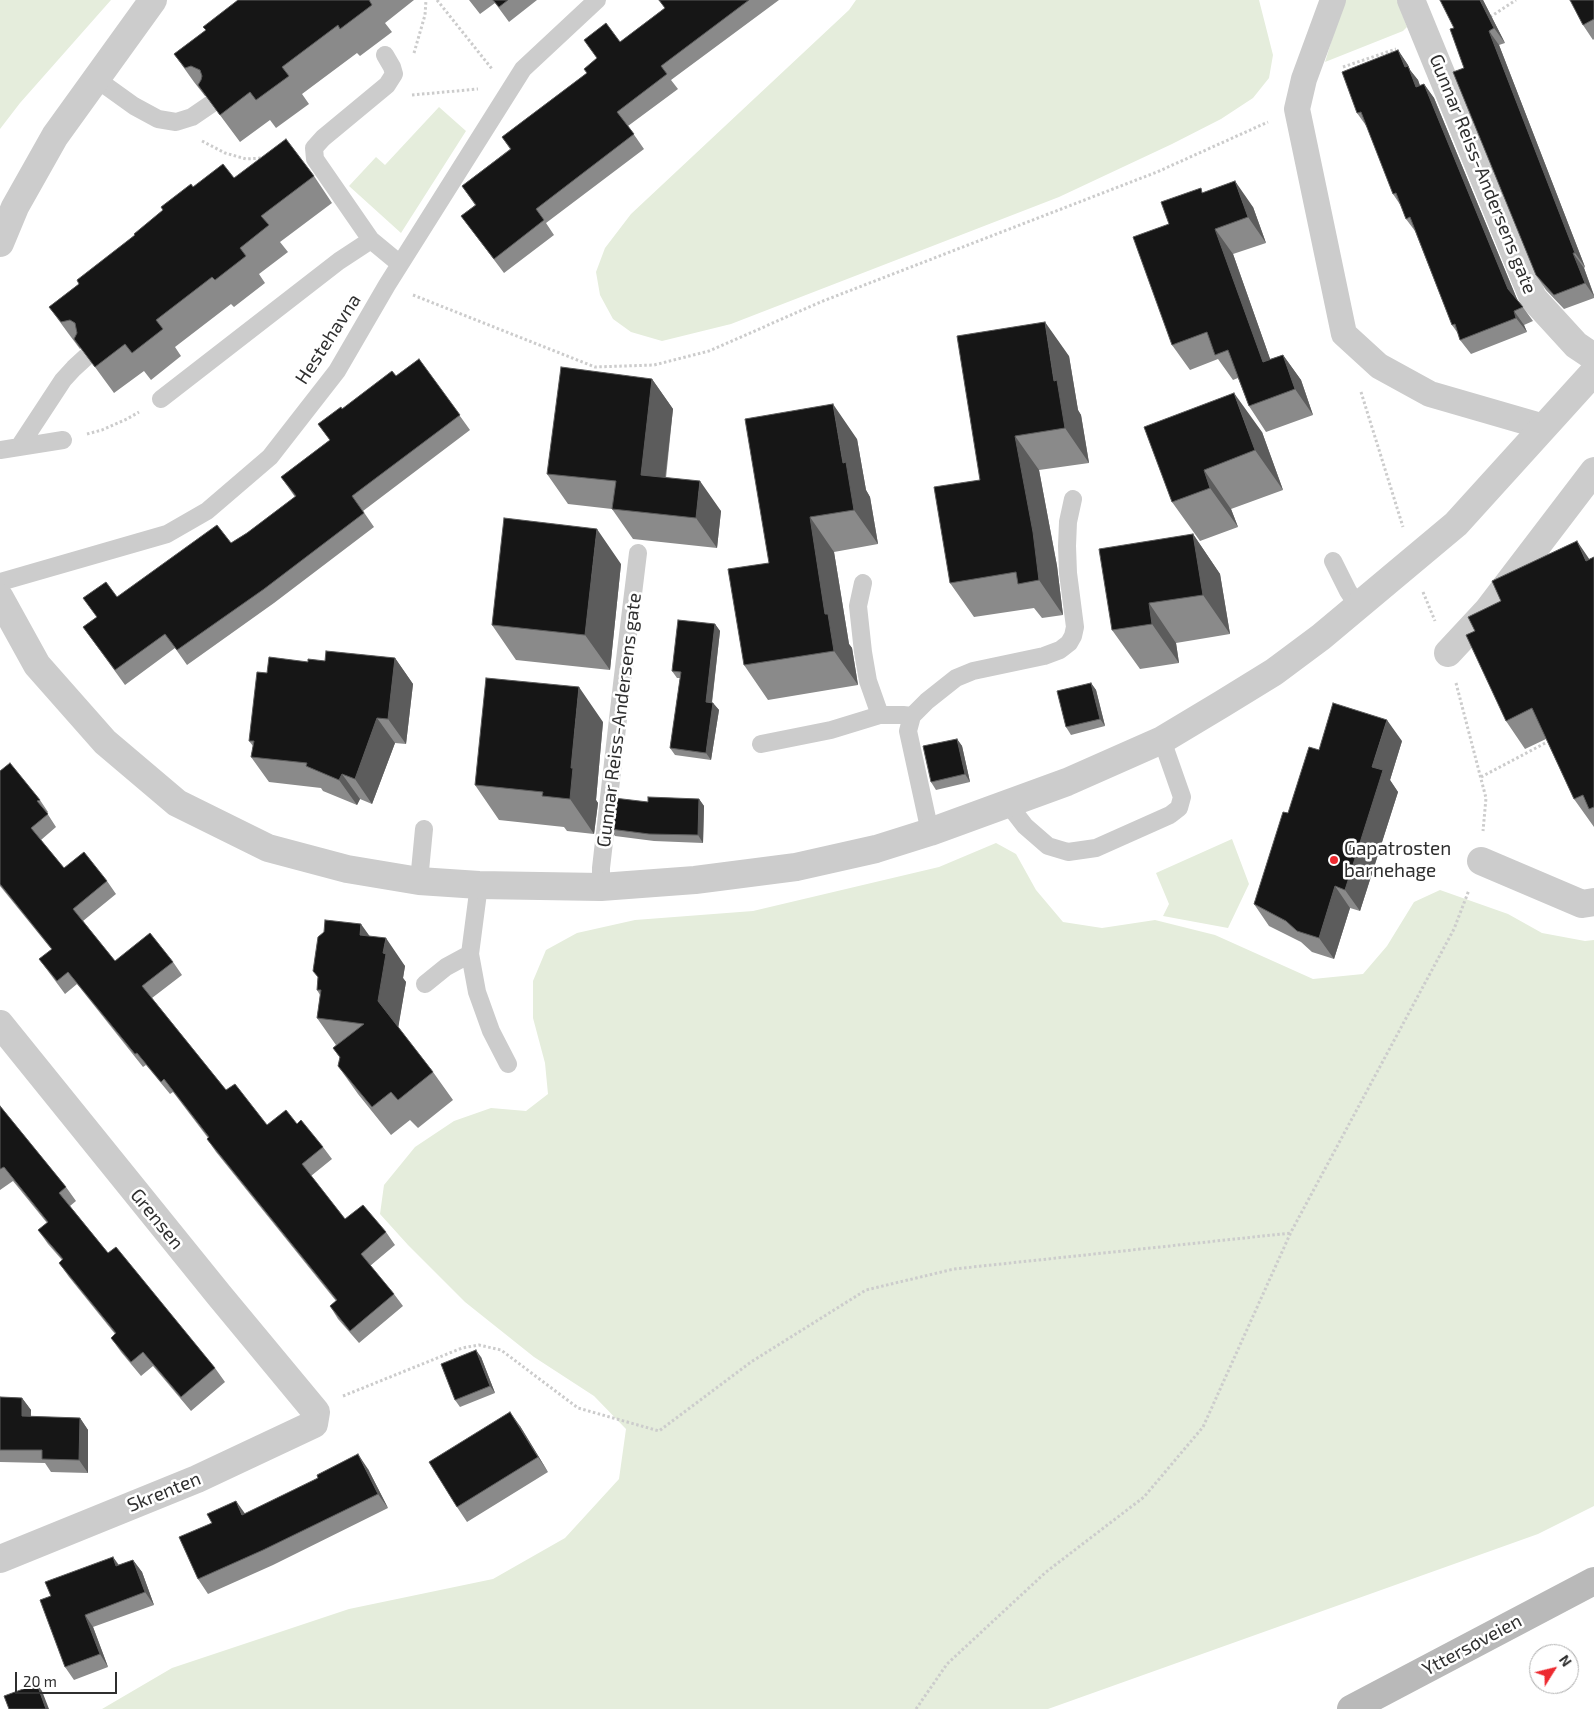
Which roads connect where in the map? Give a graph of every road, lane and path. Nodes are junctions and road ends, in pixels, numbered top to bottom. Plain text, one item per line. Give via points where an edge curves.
1 (153, 0) edge
2 (426, 0) edge
3 (437, 0) edge
4 (597, 0) edge
5 (1332, 0) edge
6 (1411, 0) edge
7 (385, 55) dead end
8 (394, 74) junction
9 (95, 78) junction
10 (509, 91) junction
11 (374, 96) junction
12 (211, 104) edge
13 (1297, 109) junction
14 (176, 122) junction
15 (266, 158) edge
16 (371, 240) junction
17 (0, 243) edge
18 (400, 264) junction
19 (387, 285) junction
20 (86, 357) edge
21 (1594, 357) edge
22 (1594, 372) edge
23 (1361, 391) dead end
24 (161, 399) joint
25 (1544, 427) junction
26 (63, 440) joint
27 (20, 447) junction
28 (0, 450) edge
29 (1594, 471) edge
30 (1072, 499) dead end
31 (1404, 534) dead end
32 (638, 553) dead end
33 (1333, 561) dead end
34 (0, 582) edge
35 (863, 583) dead end
36 (1420, 584) dead end
37 (0, 598) edge
38 (1358, 606) junction
39 (1448, 653) junction
40 (880, 715) junction
41 (912, 716) junction
42 (1557, 736) edge
43 (1162, 740) junction
44 (761, 744) dead end
45 (1481, 777) junction
46 (1008, 804) junction
47 (424, 829) dead end
48 (930, 832) junction
49 (1481, 861) junction
50 (419, 881) junction
51 (479, 885) junction
52 (601, 887) junction
53 (1594, 902) edge
54 (470, 954) junction
55 (425, 984) dead end
56 (0, 1024) edge
57 (508, 1064) dead end
58 (1291, 1232) junction
59 (316, 1412) junction
60 (0, 1559) edge
61 (1594, 1581) edge
62 (916, 1709) edge
63 (1351, 1709) edge

1 - 9 street
2 - 8 path via 417,47 409,62
3 - 10 path
4 - 10 lane, Hestehavna via 523,69
5 - 13 street via 1304,79
6 - 21 street, Gunnar Reiss-Andersens gate via 1533,298 1576,345
7 - 8 lane
8 - 11 lane
9 - 14 lane via 134,106 158,119
9 - 17 street via 55,136 15,207
10 - 11 path via 500,88
10 - 18 lane, Hestehavna
11 - 16 lane via 314,148 314,159
12 - 14 lane via 192,117
13 - 19 path via 1157,172 823,301 709,351 654,365 595,367
13 - 25 street via 1344,334 1380,366 1430,394
14 - 15 path via 196,138 225,153 246,159
16 - 18 lane
16 - 24 lane via 339,261
18 - 19 lane, Hestehavna
19 - 34 lane, Hestehavna via 337,371 270,457 207,511 166,534
20 - 27 lane via 63,380
22 - 25 street
23 - 31 path
24 - 26 path via 102,430
25 - 38 street via 1456,524
26 - 27 lane
27 - 28 lane
29 - 39 street via 1488,610
30 - 41 lane via 1067,546 1075,627 1069,643 1044,656 973,671 956,678
32 - 52 lane, Gunnar Reiss-Andersens gate
33 - 38 lane
35 - 40 lane via 858,606 862,652
36 - 39 path
37 - 50 street via 37,664 105,742 177,803 268,848 347,869
38 - 43 street via 1274,672
39 - 45 path
40 - 41 lane
40 - 44 lane via 831,730
41 - 48 lane via 908,731
42 - 45 path
43 - 46 street
43 - 46 lane via 1182,797 1179,808 1096,848 1068,852 1048,846 1025,826
45 - 49 path via 1486,798
46 - 48 street
47 - 50 lane
48 - 52 street via 876,849 796,867 695,880
49 - 53 street via 1582,904
49 - 58 path via 1454,928
50 - 51 street
51 - 52 street
51 - 54 lane
54 - 55 lane
54 - 57 lane via 477,992 491,1031
56 - 59 street, Grensen
58 - 59 path via 954,1269 866,1290 751,1362 659,1430 578,1408 501,1350 479,1345 462,1348 361,1387
58 - 62 path via 1203,1427 1144,1498 1046,1572 947,1664
59 - 60 street, Skrenten via 314,1424 196,1479
61 - 63 main road, Yttersøveien

